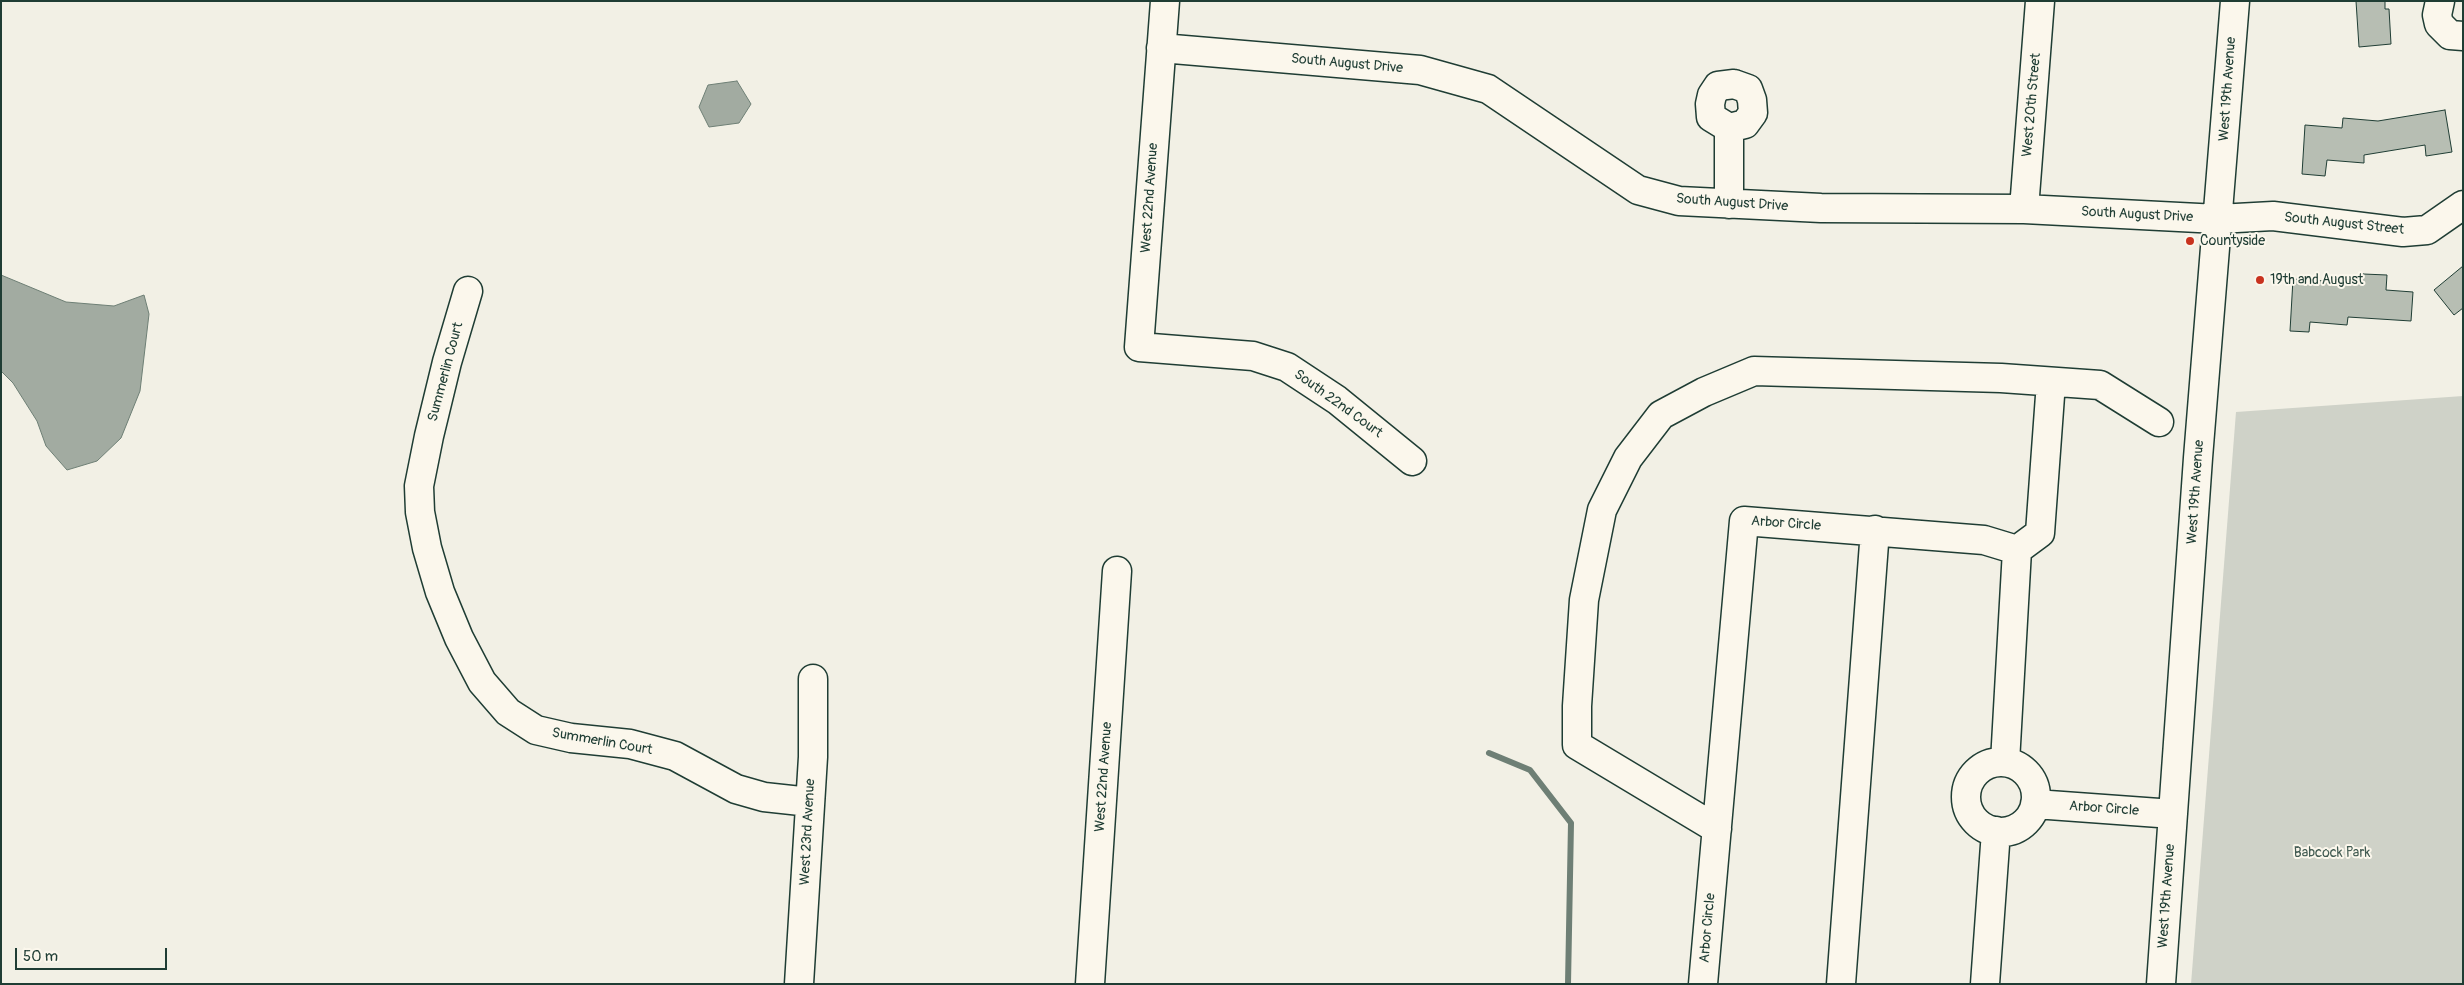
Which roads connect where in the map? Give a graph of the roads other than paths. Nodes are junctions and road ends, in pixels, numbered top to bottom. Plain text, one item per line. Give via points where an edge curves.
1 (1165, 1) edge
2 (2040, 1) edge
3 (2235, 1) edge
4 (2440, 1) edge
5 (2461, 39) edge
6 (1161, 48) junction
7 (1729, 128) dead end
8 (1729, 204) junction
9 (2463, 205) edge
10 (2024, 209) junction
11 (2218, 219) junction
12 (468, 291) dead end
13 (1139, 347) joint
14 (2051, 382) junction
15 (2159, 422) dead end
16 (1412, 461) dead end
17 (1875, 530) junction
18 (2017, 550) junction
19 (1117, 571) dead end
20 (813, 679) dead end
21 (2005, 762) junction
22 (810, 802) junction
23 (2035, 804) junction
24 (2173, 814) junction
25 (1716, 830) junction
26 (1996, 831) junction
27 (799, 984) edge
28 (1090, 984) edge
29 (1703, 984) edge
30 (1841, 984) edge
31 (1985, 984) edge
32 (2161, 984) edge

1 - 6 street, West 22nd Avenue
2 - 10 street, West 20th Street
3 - 11 street, West 19th Avenue
4 - 5 street via 2436,15 2439,24 2443,30
6 - 8 street, South August Drive via 1420,70 1488,89 1638,190 1679,201
6 - 13 street, West 22nd Avenue
7 - 8 street
8 - 10 street, South August Drive
9 - 11 street, South August Street via 2427,230 2403,232 2273,216
10 - 11 street, South August Drive
11 - 24 street, West 19th Avenue
12 - 22 street, Summerlin Court via 447,362 419,486 427,548 440,592 482,682 508,712 536,730 571,738 630,744 675,756 736,789 764,797
13 - 16 street, South 22nd Court via 1253,356 1288,367 1337,400
14 - 15 street via 2100,385
14 - 18 street via 2040,533
14 - 25 street via 1754,371 1661,415 1628,458 1602,510 1584,600 1577,746
17 - 18 street, Arbor Circle via 1984,540
17 - 25 street, Arbor Circle via 1744,521
17 - 30 street
18 - 21 street
19 - 28 street, West 22nd Avenue
20 - 22 street, West 23rd Avenue
21 - 23 street via 2025,772 2032,782
21 - 26 street via 1994,762 1975,773 1966,792 1970,814 1985,828
22 - 27 street, West 23rd Avenue
23 - 24 street, Arbor Circle
23 - 26 street via 2031,814 2016,828
24 - 32 street, West 19th Avenue
25 - 29 street, Arbor Circle
26 - 31 street

